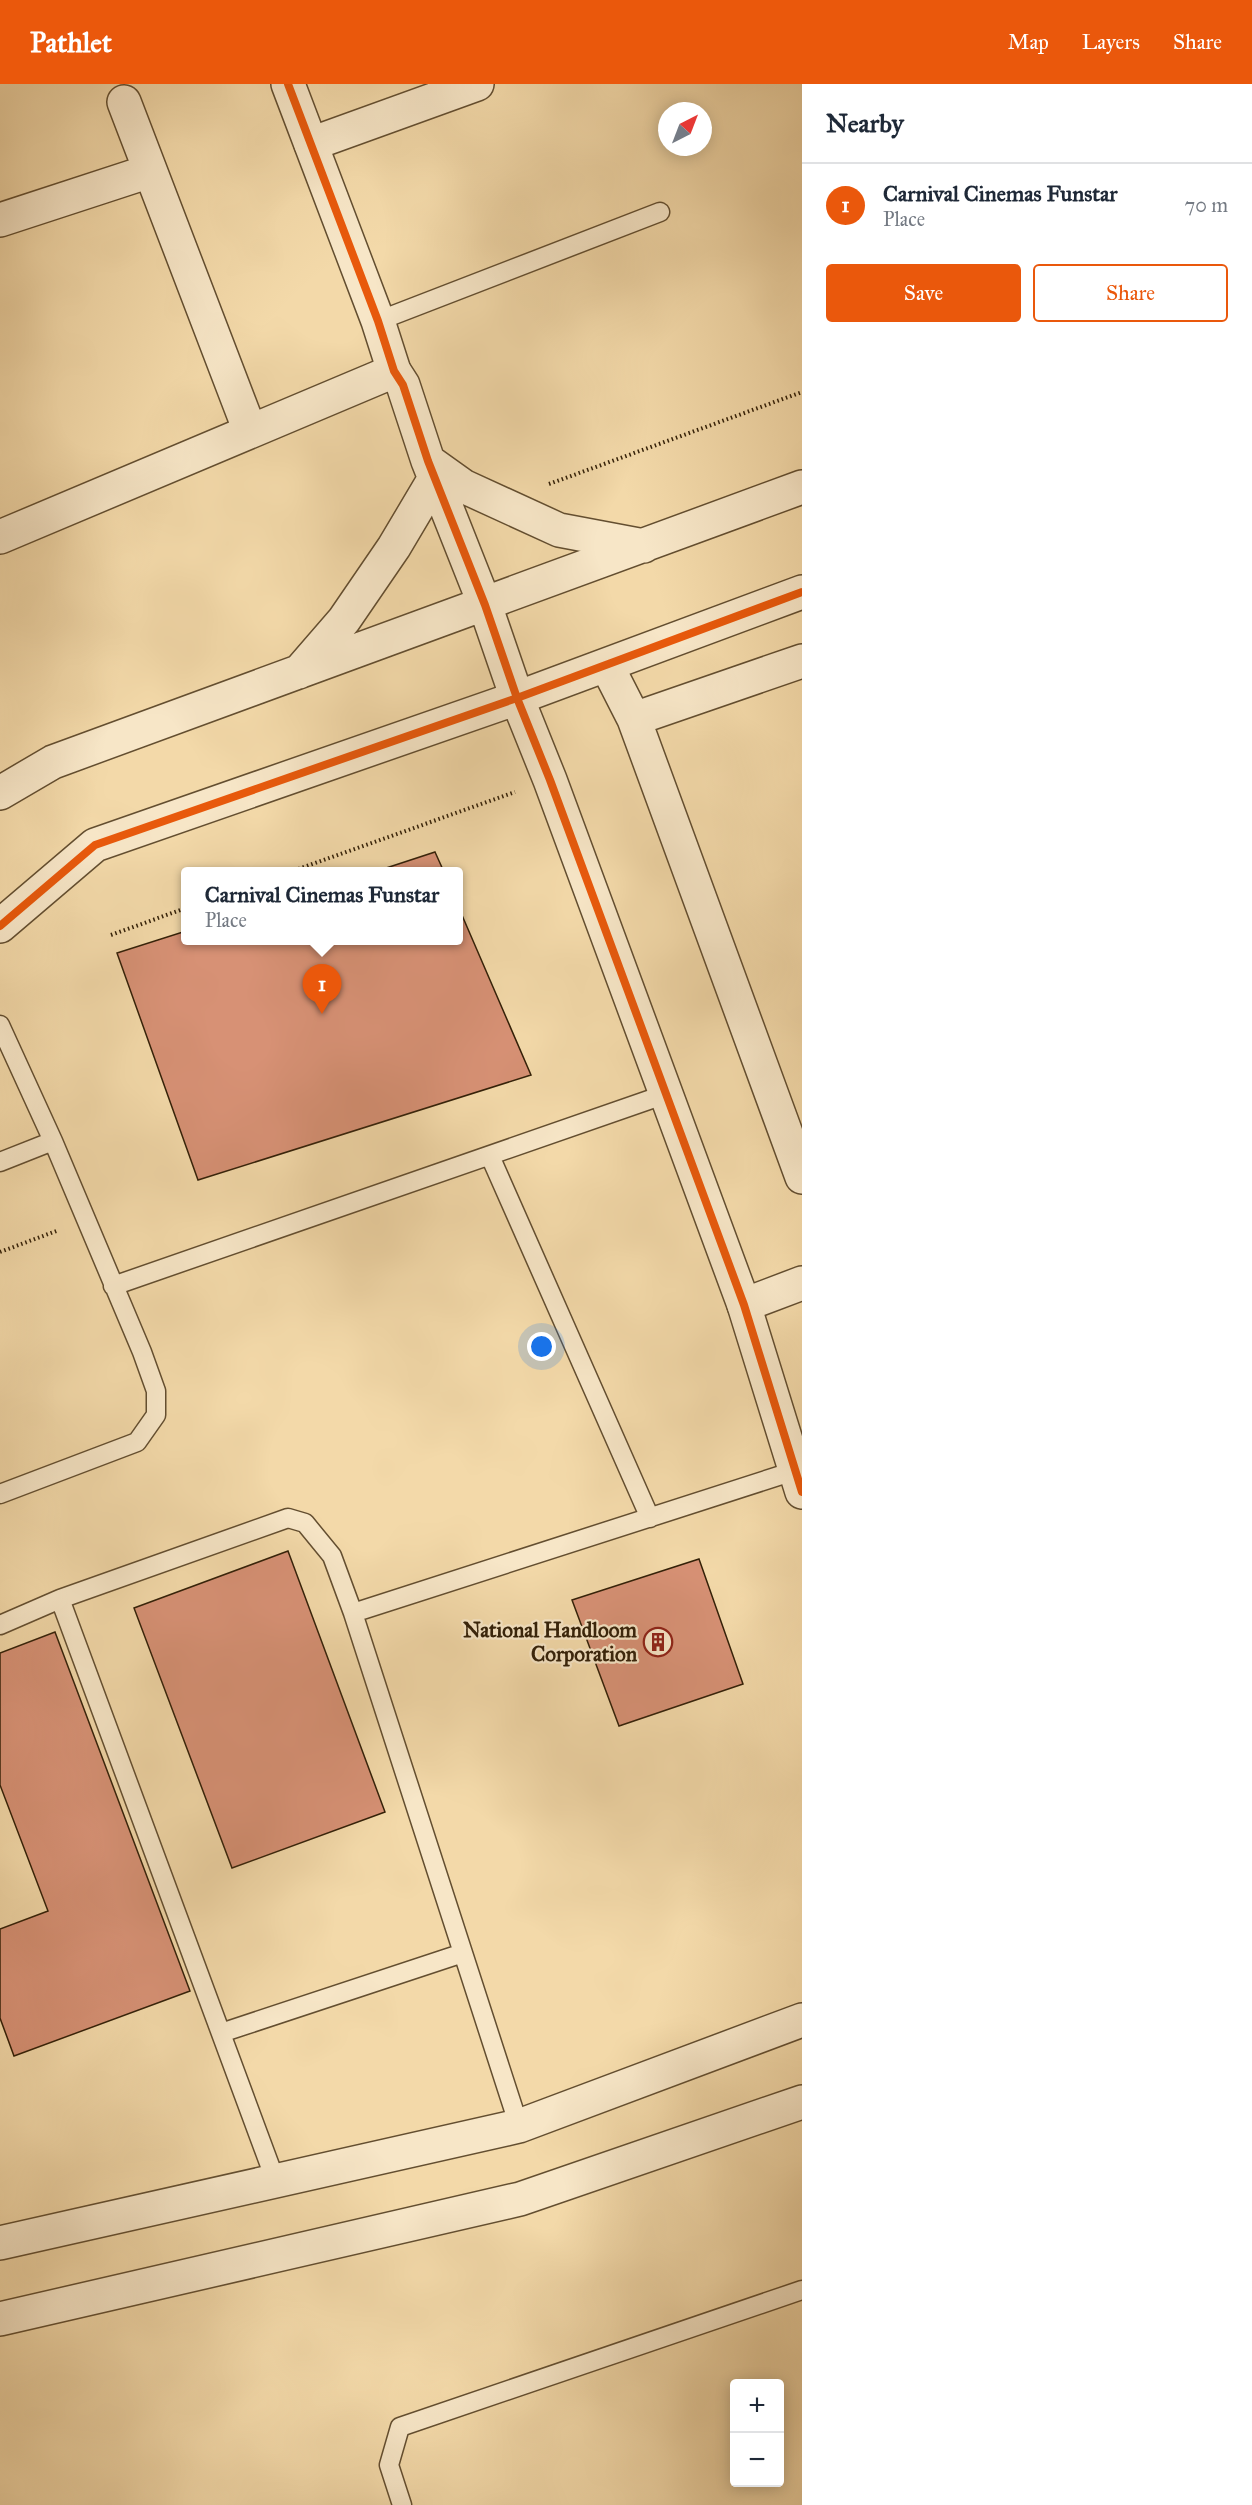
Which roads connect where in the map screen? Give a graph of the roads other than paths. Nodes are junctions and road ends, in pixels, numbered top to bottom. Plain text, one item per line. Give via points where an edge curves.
1 (288, 84) edge
2 (477, 84) edge
3 (124, 102) dead end
4 (311, 144) junction
5 (150, 171) junction
6 (660, 212) dead end
7 (0, 220) edge
8 (378, 321) junction
9 (394, 371) junction
10 (250, 431) junction
11 (432, 470) junction
12 (802, 487) edge
13 (0, 537) edge
14 (644, 546) junction
15 (802, 592) edge
16 (485, 605) junction
17 (802, 661) edge
18 (607, 666) junction
19 (298, 673) junction
20 (517, 698) junction
21 (634, 719) junction
22 (0, 793) edge
23 (0, 926) edge
24 (0, 1024) edge
25 (666, 1094) junction
26 (53, 1141) junction
27 (490, 1155) junction
28 (0, 1162) edge
29 (802, 1177) edge
30 (802, 1283) edge
31 (113, 1286) junction
32 (744, 1305) junction
33 (798, 1482) edge
34 (0, 1494) edge
35 (650, 1518) junction
36 (60, 1599) junction
37 (353, 1613) junction
38 (0, 1625) edge
39 (463, 1953) junction
40 (802, 2020) edge
41 (220, 2033) junction
42 (802, 2102) edge
43 (519, 2126) junction
44 (276, 2182) junction
45 (0, 2243) edge
46 (802, 2290) edge
47 (0, 2319) edge
48 (402, 2505) edge

1 - 4 street
2 - 4 street
3 - 5 street
4 - 8 street
5 - 7 street
5 - 10 street
6 - 8 lane
8 - 9 street
9 - 10 street
9 - 11 street via 403,386
10 - 13 street
11 - 14 street via 559,530
11 - 16 street
11 - 19 street via 394,547 344,620
12 - 14 street
14 - 16 street
15 - 18 street
16 - 19 street
16 - 20 street
17 - 21 street
18 - 20 street
18 - 21 street
19 - 22 street via 53,762
20 - 23 street via 95,845
20 - 25 street
21 - 29 street
24 - 26 lane
25 - 27 lane
25 - 32 street
26 - 28 lane
26 - 31 lane
27 - 31 lane
27 - 35 lane
30 - 32 street
31 - 34 lane via 156,1391 156,1415 137,1442
32 - 33 street
33 - 35 lane
35 - 37 lane
36 - 37 lane via 288,1518 305,1523 332,1556
36 - 38 lane
36 - 41 lane
37 - 39 lane
39 - 41 lane
39 - 43 lane
40 - 43 street
41 - 44 lane
42 - 47 street via 520,2199
43 - 44 street
44 - 45 street
46 - 48 lane via 400,2427 388,2465

